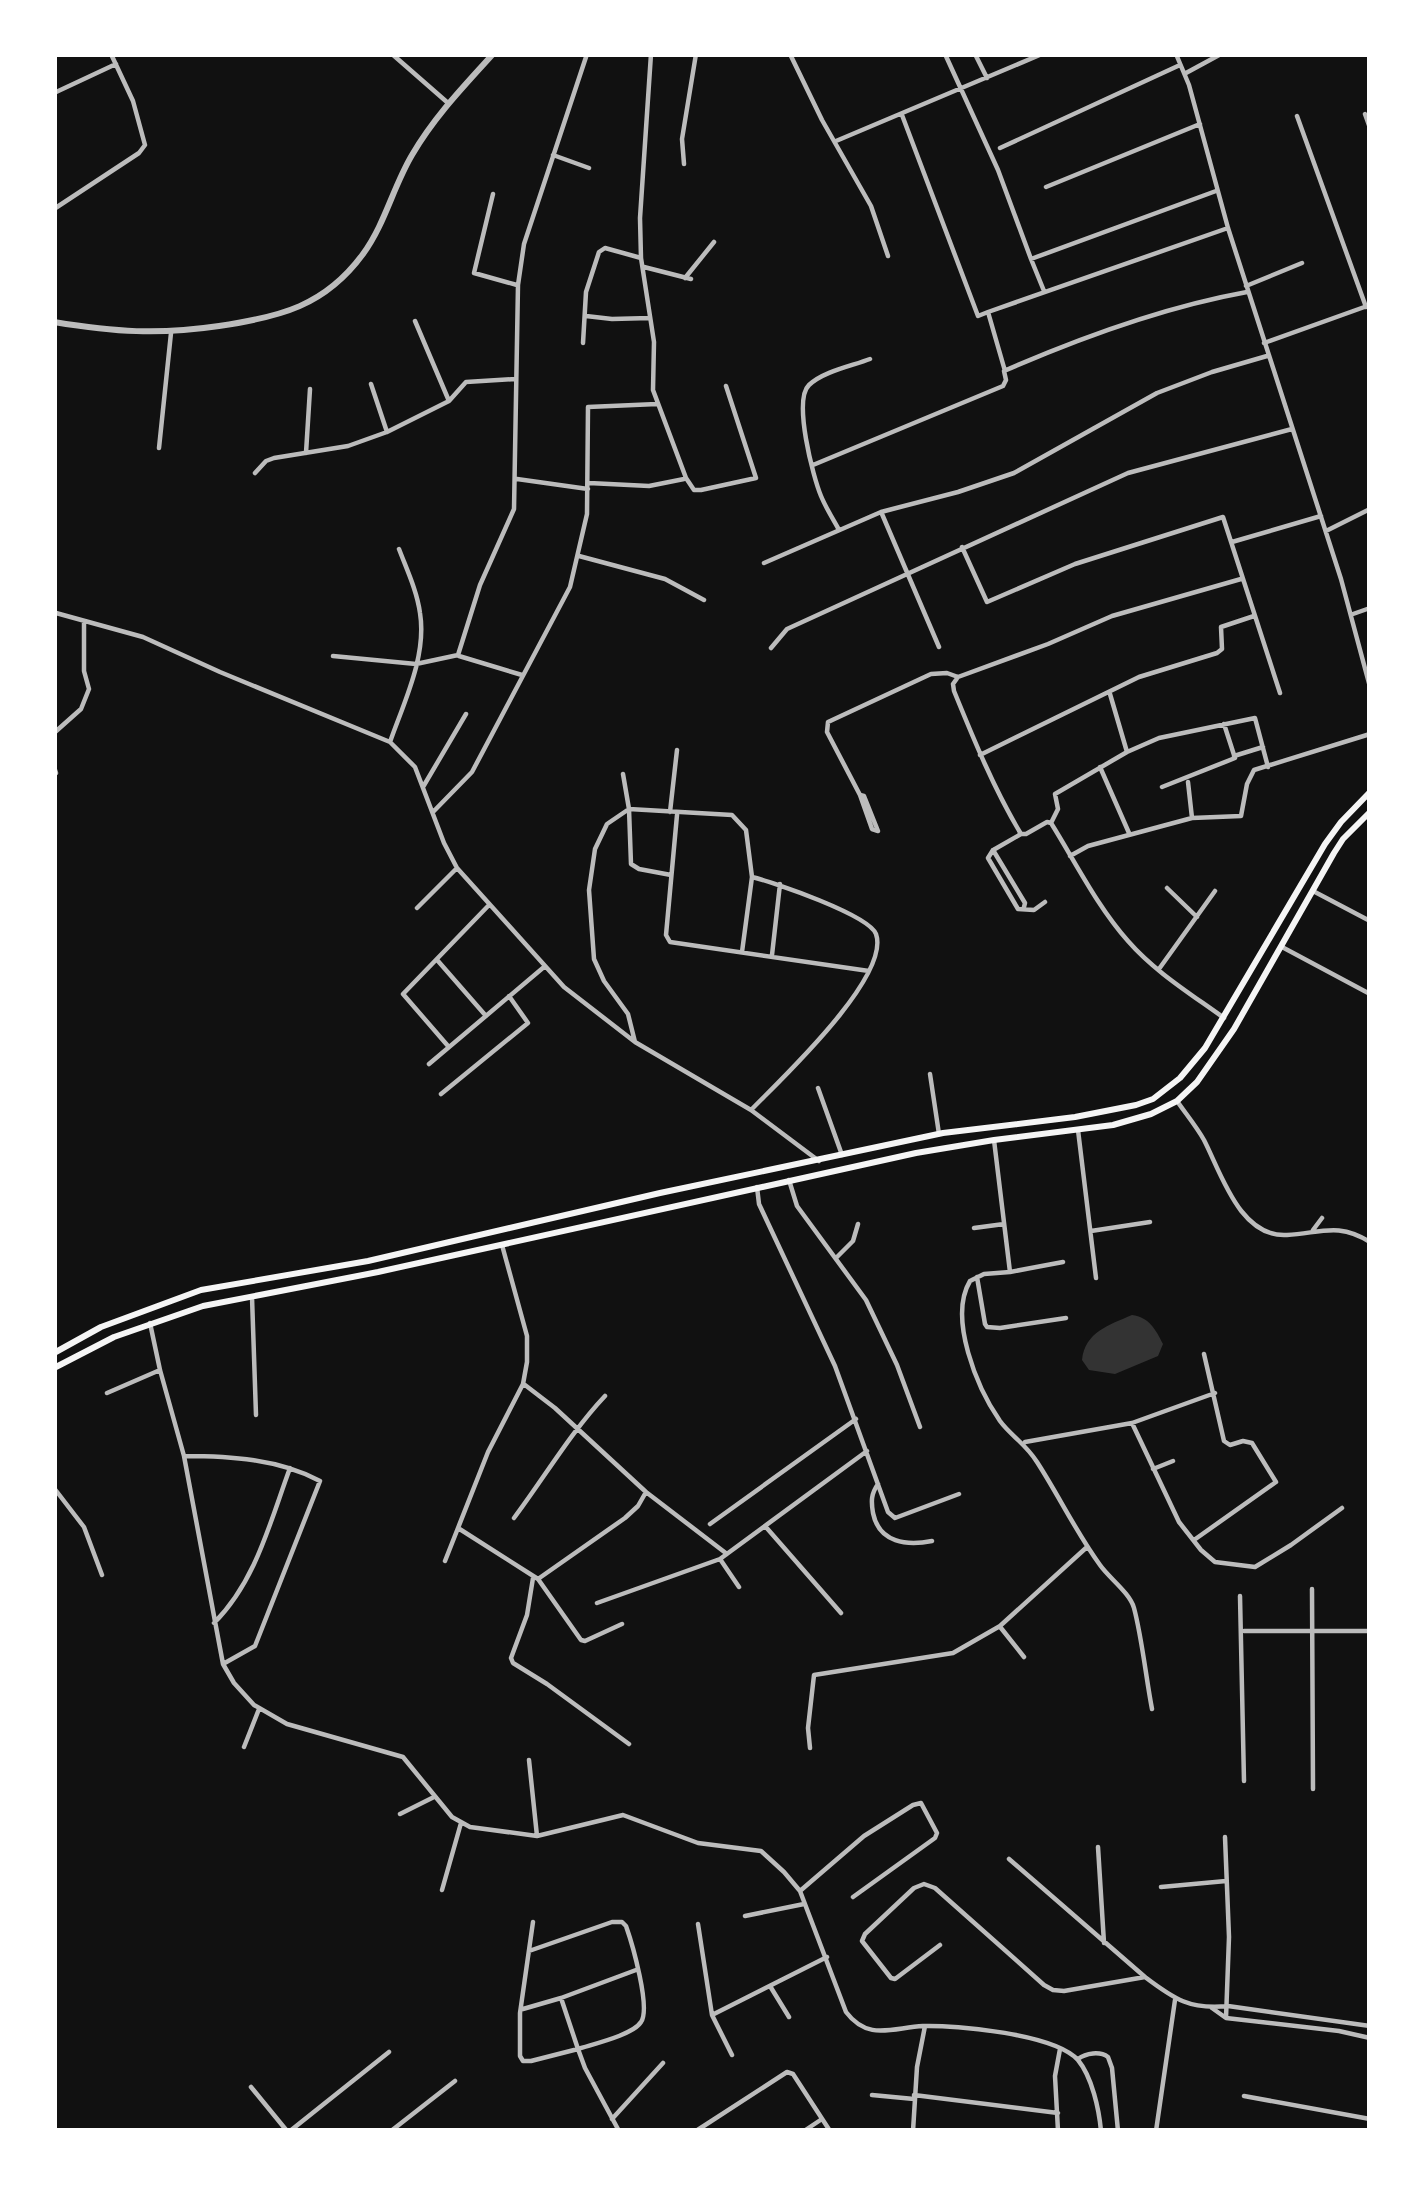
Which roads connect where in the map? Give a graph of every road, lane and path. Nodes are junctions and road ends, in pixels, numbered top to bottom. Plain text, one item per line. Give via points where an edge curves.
1 (111, 54) edge
2 (392, 54) edge
3 (587, 54) edge
4 (651, 54) edge
5 (696, 54) edge
6 (790, 54) edge
7 (945, 54) edge
8 (975, 54) edge
9 (1018, 54) edge
10 (1042, 54) edge
11 (1176, 54) edge
12 (1221, 54) edge
13 (488, 56) edge
14 (1022, 63) junction
15 (116, 64) junction
16 (1181, 65) junction
17 (1186, 74) junction
18 (988, 78) junction
19 (962, 90) junction
20 (54, 93) edge
21 (448, 103) junction
22 (1365, 114) dead end
23 (902, 116) junction
24 (1297, 116) dead end
25 (1200, 124) junction
26 (1370, 128) edge
27 (836, 141) junction
28 (1000, 148) dead end
29 (553, 155) junction
30 (684, 164) dead end
31 (589, 168) dead end
32 (1046, 187) dead end
33 (1218, 190) junction
34 (493, 194) dead end
35 (54, 209) edge
36 (1228, 228) junction
37 (714, 242) dead end
38 (888, 256) dead end
39 (1031, 259) junction
40 (641, 262) junction
41 (1302, 263) dead end
42 (518, 285) junction
43 (1247, 289) junction
44 (1044, 291) junction
45 (1368, 306) edge
46 (988, 312) junction
47 (586, 316) junction
48 (650, 318) junction
49 (415, 321) dead end
50 (54, 322) edge
51 (170, 333) junction
52 (583, 343) dead end
53 (1264, 343) junction
54 (1268, 355) junction
55 (870, 359) dead end
56 (1005, 371) junction
57 (515, 379) junction
58 (371, 384) dead end
59 (725, 386) dead end
60 (310, 389) dead end
61 (448, 401) junction
62 (658, 404) junction
63 (1292, 429) junction
64 (387, 432) junction
65 (159, 448) dead end
66 (306, 453) junction
67 (813, 465) junction
68 (255, 473) dead end
69 (516, 478) junction
70 (686, 478) junction
71 (588, 486) junction
72 (1370, 509) edge
73 (881, 512) junction
74 (1322, 516) junction
75 (839, 530) junction
76 (1325, 531) junction
77 (1232, 542) junction
78 (962, 547) junction
79 (400, 549) dead end
80 (579, 556) junction
81 (764, 563) dead end
82 (907, 575) junction
83 (1243, 578) junction
84 (704, 600) dead end
85 (1370, 608) edge
86 (56, 613) edge
87 (1351, 615) junction
88 (1254, 616) junction
89 (84, 621) junction
90 (939, 647) dead end
91 (771, 649) dead end
92 (333, 656) dead end
93 (457, 657) junction
94 (416, 664) junction
95 (1367, 664) edge
96 (522, 675) junction
97 (958, 677) junction
98 (1370, 687) edge
99 (1109, 693) junction
100 (1280, 693) dead end
101 (466, 714) dead end
102 (1225, 724) junction
103 (54, 733) edge
104 (1370, 734) edge
105 (390, 742) junction
106 (1264, 747) junction
107 (677, 750) dead end
108 (1127, 752) junction
109 (980, 755) junction
110 (1234, 756) junction
111 (1100, 767) junction
112 (1268, 767) junction
113 (623, 774) dead end
114 (1188, 779) junction
115 (423, 787) junction
116 (1162, 788) dead end
117 (1370, 792) edge
118 (860, 795) junction
119 (629, 808) junction
120 (433, 812) junction
121 (674, 812) junction
122 (1370, 812) edge
123 (1192, 818) junction
124 (1051, 823) junction
125 (1129, 833) junction
126 (1021, 834) junction
127 (1070, 856) junction
128 (457, 868) junction
129 (671, 874) junction
130 (752, 877) junction
131 (780, 884) junction
132 (1167, 888) dead end
133 (1215, 891) dead end
134 (1313, 891) junction
135 (1045, 902) dead end
136 (489, 905) junction
137 (417, 908) dead end
138 (1197, 916) junction
139 (1370, 921) edge
140 (1282, 947) junction
141 (742, 952) junction
142 (772, 957) junction
143 (436, 959) junction
144 (544, 967) junction
145 (869, 971) junction
146 (1158, 971) junction
147 (1370, 994) edge
148 (509, 997) junction
149 (486, 1016) junction
150 (1224, 1018) junction
151 (635, 1042) junction
152 (448, 1046) junction
153 (1205, 1048) junction
154 (1215, 1058) junction
155 (429, 1064) dead end
156 (930, 1074) dead end
157 (818, 1088) dead end
158 (441, 1094) dead end
159 (1177, 1101) junction
160 (751, 1110) junction
161 (1078, 1130) junction
162 (939, 1134) junction
163 (994, 1140) junction
164 (842, 1156) junction
165 (819, 1161) junction
166 (789, 1180) junction
167 (757, 1187) junction
168 (660, 1193) junction
169 (666, 1207) junction
170 (1322, 1218) dead end
171 (1150, 1222) dead end
172 (858, 1224) dead end
173 (1004, 1224) junction
174 (974, 1228) dead end
175 (1312, 1230) junction
176 (1091, 1231) junction
177 (1370, 1242) edge
178 (502, 1245) junction
179 (837, 1257) junction
180 (1063, 1262) dead end
181 (1010, 1272) junction
182 (977, 1277) junction
183 (1096, 1278) dead end
184 (201, 1290) junction
185 (252, 1297) junction
186 (203, 1306) junction
187 (1066, 1318) dead end
188 (150, 1323) junction
189 (54, 1353) edge
190 (1204, 1354) dead end
191 (54, 1368) edge
192 (160, 1370) junction
193 (523, 1384) junction
194 (107, 1393) dead end
195 (1215, 1393) junction
196 (604, 1396) dead end
197 (256, 1415) dead end
198 (856, 1419) junction
199 (1132, 1423) junction
200 (576, 1427) junction
201 (920, 1427) dead end
202 (1024, 1442) junction
203 (867, 1451) junction
204 (184, 1456) junction
205 (1173, 1461) dead end
206 (290, 1468) junction
207 (1153, 1469) junction
208 (878, 1484) junction
209 (54, 1488) edge
210 (646, 1492) junction
211 (959, 1494) dead end
212 (1342, 1508) dead end
213 (514, 1519) dead end
214 (710, 1524) dead end
215 (765, 1526) junction
216 (458, 1528) junction
217 (1194, 1540) junction
218 (932, 1541) dead end
219 (1087, 1547) junction
220 (727, 1554) junction
221 (720, 1559) junction
222 (445, 1561) dead end
223 (102, 1575) dead end
224 (536, 1578) junction
225 (739, 1587) dead end
226 (1312, 1588) dead end
227 (1240, 1596) dead end
228 (597, 1603) dead end
229 (841, 1612) dead end
230 (214, 1622) junction
231 (622, 1624) dead end
232 (1000, 1626) junction
233 (1370, 1630) edge
234 (1242, 1631) junction
235 (1311, 1631) junction
236 (1024, 1657) dead end
237 (223, 1664) junction
238 (259, 1709) junction
239 (1151, 1709) dead end
240 (628, 1744) dead end
241 (244, 1747) dead end
242 (810, 1748) dead end
243 (529, 1760) dead end
244 (1244, 1781) dead end
245 (1313, 1789) dead end
246 (434, 1797) junction
247 (400, 1814) dead end
248 (461, 1823) junction
249 (537, 1836) junction
250 (1225, 1837) dead end
251 (1098, 1847) dead end
252 (1009, 1859) dead end
253 (1226, 1880) junction
254 (1161, 1886) dead end
255 (442, 1890) dead end
256 (800, 1891) junction
257 (853, 1897) dead end
258 (805, 1904) junction
259 (745, 1916) dead end
260 (533, 1922) dead end
261 (698, 1924) dead end
262 (1104, 1942) junction
263 (940, 1945) dead end
264 (529, 1951) junction
265 (827, 1957) junction
266 (636, 1970) junction
267 (1144, 1977) junction
268 (770, 1986) junction
269 (561, 1998) junction
270 (1175, 2000) junction
271 (1228, 2006) junction
272 (1211, 2007) junction
273 (521, 2010) junction
274 (712, 2015) junction
275 (789, 2017) dead end
276 (1226, 2018) junction
277 (926, 2026) junction
278 (1370, 2026) edge
279 (1370, 2038) edge
280 (578, 2049) junction
281 (1060, 2049) junction
282 (389, 2052) dead end
283 (732, 2055) dead end
284 (1078, 2060) junction
285 (663, 2063) dead end
286 (455, 2081) dead end
287 (251, 2087) dead end
288 (872, 2095) dead end
289 (1244, 2096) dead end
290 (914, 2097) junction
291 (1058, 2113) junction
292 (612, 2119) junction
293 (1370, 2119) edge
294 (822, 2120) junction
295 (706, 2122) junction
296 (288, 2131) edge
297 (391, 2131) edge
298 (620, 2131) edge
299 (696, 2131) edge
300 (713, 2131) edge
301 (803, 2131) edge
302 (830, 2131) edge
303 (913, 2131) edge
304 (1058, 2131) edge
305 (1101, 2131) edge
306 (1118, 2131) edge
307 (1156, 2131) edge

1 - 15 street
2 - 21 street
3 - 29 street
4 - 40 street
5 - 30 street
6 - 27 street
7 - 19 street
8 - 18 street
9 - 14 street
10 - 14 street
11 - 16 street
12 - 17 street
13 - 21 street
14 - 18 street
15 - 20 street
15 - 35 street via 138,114 143,150
16 - 17 street
16 - 28 street
17 - 25 street
18 - 19 street
19 - 23 street
19 - 39 street
21 - 51 street via 342,280 264,320
22 - 26 street
23 - 27 street
23 - 46 street via 978,316
24 - 45 street
25 - 32 street
25 - 33 street
27 - 38 street
29 - 31 street
29 - 42 street
33 - 36 street
33 - 39 street
34 - 42 street via 474,273
36 - 43 street
36 - 44 street
37 - 40 street via 688,278
39 - 44 street
40 - 47 street via 600,250
40 - 48 street
41 - 43 street
42 - 57 street
43 - 53 street
43 - 56 street via 1106,330
44 - 46 street
45 - 53 street
46 - 56 street
47 - 48 street
47 - 52 street
48 - 62 street
49 - 61 street
50 - 51 street
51 - 65 street
53 - 54 street
54 - 63 street
54 - 73 street via 1157,393 1014,473
55 - 67 street via 806,388 802,416
56 - 67 street via 1004,386
57 - 61 street via 466,382
57 - 69 street
58 - 64 street
59 - 70 street via 756,478 701,490
60 - 66 street
61 - 64 street
62 - 70 street
62 - 71 street via 588,407
63 - 74 street
63 - 78 street via 1128,473
64 - 66 street
66 - 68 street via 266,460
67 - 75 street
69 - 71 street
69 - 93 street via 514,509
70 - 71 street
71 - 80 street
72 - 76 street
73 - 75 street
73 - 82 street
74 - 76 street
74 - 77 street
75 - 81 street
76 - 87 street
77 - 78 street via 1223,517 987,602
77 - 83 street
78 - 82 street
79 - 94 street via 420,611
80 - 84 street via 665,579
80 - 96 street
82 - 90 street
82 - 91 street via 787,629
83 - 88 street
83 - 97 street via 1112,616
85 - 87 street
86 - 89 street
87 - 95 street
88 - 99 street via 1222,627 1217,653
88 - 100 street
89 - 103 street via 88,689 81,709
89 - 105 street
92 - 94 street
93 - 94 street
93 - 96 street
94 - 105 street
95 - 98 street
96 - 120 street via 472,772
97 - 109 street via 954,691
97 - 118 street via 931,674 828,722
99 - 108 street
99 - 109 street
101 - 115 street
102 - 106 street via 1255,718
102 - 108 street
102 - 110 street
104 - 112 street
105 - 115 street
106 - 110 street
106 - 112 street
107 - 121 street
108 - 111 street
109 - 126 street
110 - 114 street
111 - 124 street via 1055,794
111 - 125 street
112 - 123 street via 1254,770 1241,816
113 - 119 street
114 - 116 street
114 - 123 street
115 - 120 street
117 - 150 main road via 1325,844
118 - 118 street via 859,799 875,832 878,826
119 - 121 street
119 - 129 street via 631,864
119 - 151 street via 607,824 589,890 594,959 628,1014
120 - 128 street
121 - 129 street
121 - 130 street via 732,814 746,830
122 - 134 main road via 1343,838
123 - 125 street
124 - 126 street
124 - 127 street
125 - 127 street
126 - 135 street via 988,858 1018,909
127 - 146 street
128 - 136 street
128 - 137 street
129 - 141 street via 668,940
130 - 131 street
130 - 141 street
131 - 142 street
131 - 145 street via 873,929
132 - 138 street
133 - 138 street
134 - 139 street
134 - 140 main road
136 - 143 street
136 - 144 street
138 - 146 street
140 - 147 street
140 - 154 main road
141 - 142 street
142 - 145 street
143 - 149 street
143 - 152 street via 404,994
144 - 148 street
144 - 151 street
145 - 160 street via 802,1060
146 - 150 street
148 - 149 street
148 - 158 street via 526,1024
149 - 152 street
150 - 153 main road
151 - 160 street
152 - 155 street
153 - 154 main road
153 - 162 main road via 1167,1090 1136,1105
154 - 159 main road
156 - 162 street
157 - 164 street
159 - 161 main road
159 - 175 street via 1243,1213 1281,1235
160 - 165 street
161 - 163 main road
161 - 176 street
162 - 164 main road
163 - 166 main road
163 - 173 street
164 - 165 main road
165 - 168 main road
166 - 167 main road
166 - 179 street via 797,1206
167 - 169 main road
167 - 198 street
168 - 169 main road
168 - 184 main road via 368,1261
169 - 178 main road
170 - 175 street
171 - 176 street
172 - 179 street
173 - 174 street
173 - 181 street
175 - 177 street
176 - 183 street
178 - 185 main road
178 - 193 street via 529,1347
179 - 201 street via 866,1300
180 - 181 street
181 - 182 street
182 - 187 street via 987,1327
182 - 202 street via 962,1302 964,1340 1000,1420
184 - 186 main road
184 - 189 main road
185 - 186 main road
185 - 197 street
186 - 188 main road
188 - 191 main road
188 - 192 street
190 - 195 street
192 - 194 street
192 - 204 street
193 - 200 street
193 - 216 street
195 - 199 street
195 - 217 street via 1224,1441 1252,1443 1276,1482
196 - 200 street
198 - 203 street
198 - 214 street
199 - 202 street
199 - 207 street
200 - 210 street
200 - 213 street
202 - 219 street
203 - 208 street
203 - 215 street
204 - 206 street
204 - 230 street
205 - 207 street
206 - 230 street via 246,1582
206 - 237 street via 319,1486 255,1646
207 - 217 street
208 - 211 street via 895,1518
208 - 218 street via 872,1510 883,1535
209 - 223 street via 84,1527
210 - 220 street
210 - 224 street via 625,1518
212 - 217 street via 1255,1568 1215,1562
215 - 220 street
215 - 229 street
216 - 222 street
216 - 224 street
219 - 232 street
219 - 239 street via 1135,1608
220 - 221 street
221 - 225 street
221 - 228 street
224 - 231 street via 580,1640
224 - 240 street via 513,1663
226 - 235 street
227 - 234 street
230 - 237 street
232 - 236 street
232 - 242 street via 952,1653 816,1674
233 - 235 street
234 - 235 street
234 - 244 street
235 - 245 street
237 - 238 street
238 - 241 street
238 - 246 street via 403,1757
243 - 249 street
246 - 247 street
246 - 248 street
248 - 249 street
248 - 255 street
249 - 256 street via 623,1815 698,1843 761,1852
250 - 253 street
251 - 262 street
252 - 262 street
253 - 254 street
253 - 271 street
256 - 257 street via 864,1836 921,1803 935,1838
256 - 258 street
258 - 259 street
258 - 265 street
260 - 264 street
261 - 274 street
262 - 267 street
263 - 267 street via 895,1979 862,1941 924,1884 1053,1990
264 - 266 street via 622,1922
264 - 273 street
265 - 268 street
265 - 277 street via 858,2025
266 - 269 street
266 - 280 street via 641,2023
267 - 270 street
268 - 274 street
268 - 275 street
269 - 273 street
269 - 280 street
270 - 272 street
270 - 307 street
271 - 272 street
271 - 276 street
271 - 278 street
272 - 276 street
273 - 280 street via 523,2061
274 - 283 street
276 - 279 street
277 - 281 street via 1011,2034
277 - 290 street
280 - 292 street
281 - 284 street
281 - 291 street
282 - 296 street
284 - 305 street
284 - 306 street via 1108,2057
285 - 292 street
286 - 297 street
287 - 296 street
288 - 290 street
289 - 293 street
290 - 291 street
290 - 303 street
291 - 304 street
292 - 298 street
294 - 295 street via 787,2072
294 - 301 street
294 - 302 street
295 - 299 street
295 - 300 street

